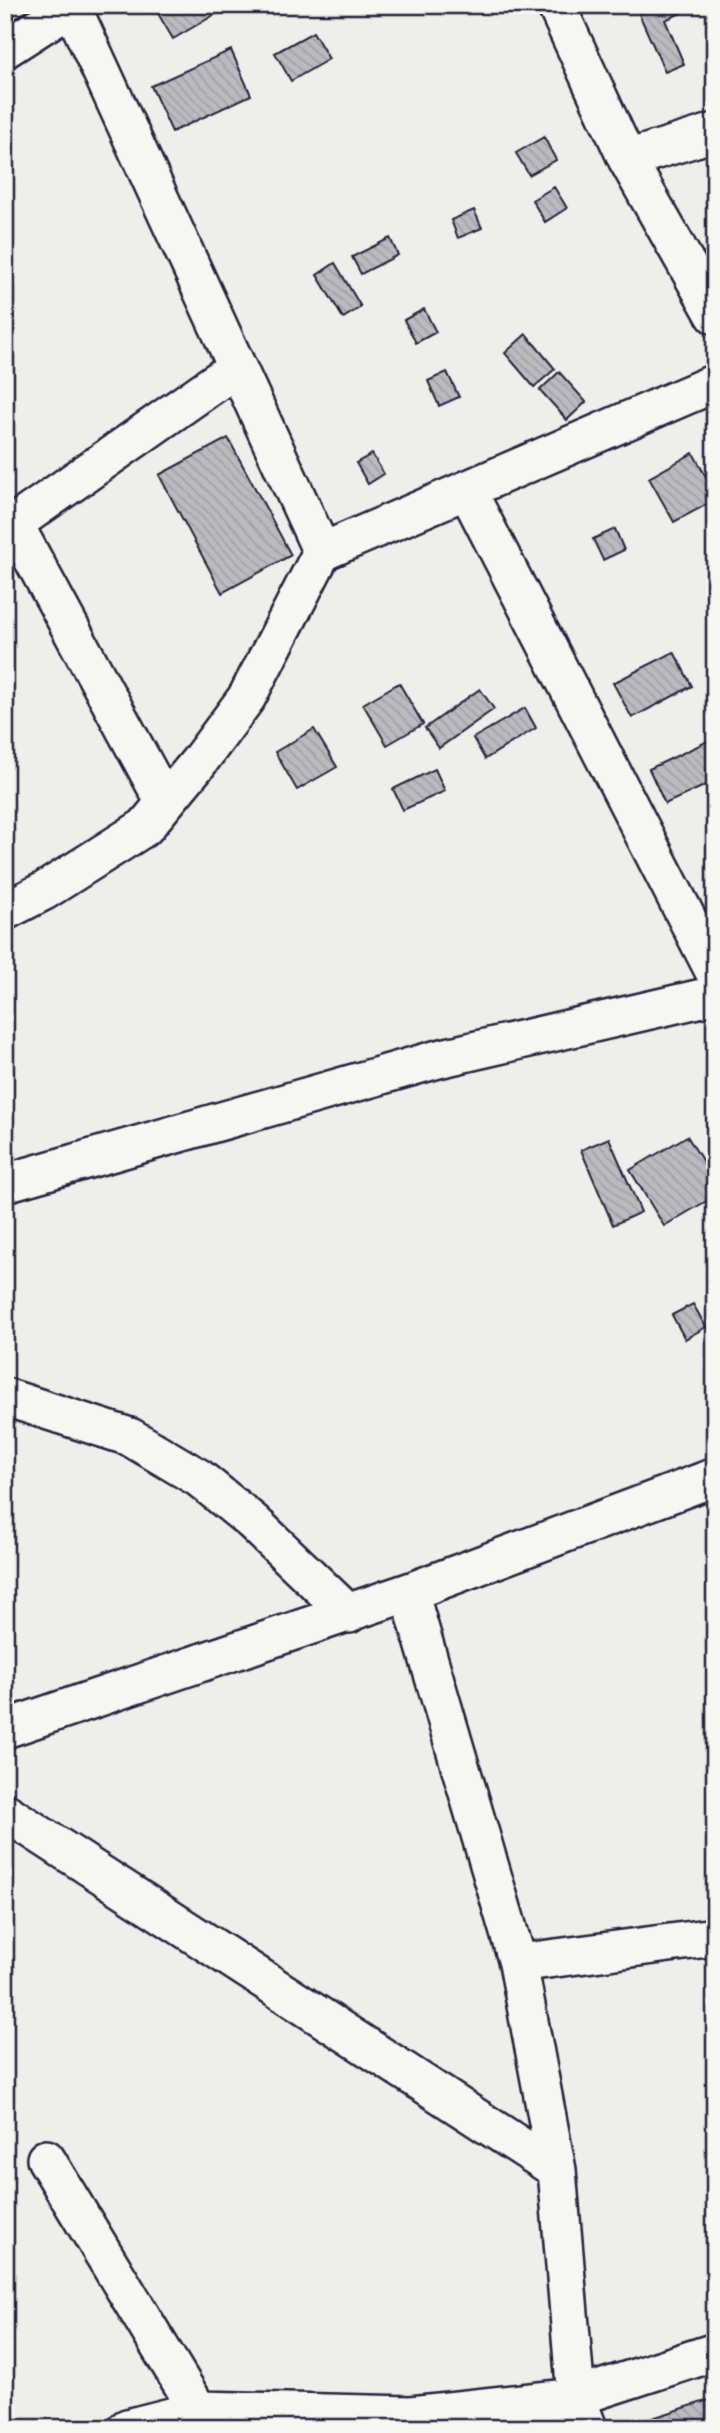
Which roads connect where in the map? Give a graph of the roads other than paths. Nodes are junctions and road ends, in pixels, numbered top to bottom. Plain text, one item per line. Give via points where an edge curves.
1 (556, 5) edge
2 (72, 6) edge
3 (5, 49) edge
4 (715, 132) edge
5 (627, 159) junction
6 (715, 315) edge
7 (236, 368) junction
8 (715, 383) edge
9 (467, 490) junction
10 (10, 527) edge
11 (322, 552) junction
12 (165, 803) junction
13 (5, 911) edge
14 (715, 972) edge
15 (715, 995) edge
16 (5, 1184) edge
17 (5, 1397) edge
18 (715, 1477) edge
19 (410, 1592) junction
20 (349, 1614) junction
21 (5, 1729) edge
22 (5, 1812) edge
23 (715, 1937) edge
24 (518, 1963) junction
25 (46, 2159) dead end
26 (557, 2170) junction
27 (715, 2352) edge
28 (198, 2410) junction
29 (582, 2412) edge
30 (127, 2428) edge

1 - 5 street
2 - 3 street
2 - 7 street
4 - 5 street
5 - 6 street
7 - 10 street
7 - 11 street
8 - 9 street
9 - 11 street
9 - 14 street
10 - 12 street
11 - 12 street via 247,697
12 - 13 street via 145,827
15 - 16 street via 438,1059
17 - 20 street via 130,1437 199,1478 253,1522
18 - 19 street
19 - 20 street
19 - 24 street
20 - 21 street
22 - 26 street
23 - 24 street
24 - 26 street
25 - 28 street
26 - 29 street
27 - 29 street
28 - 29 street via 411,2415
28 - 30 street

